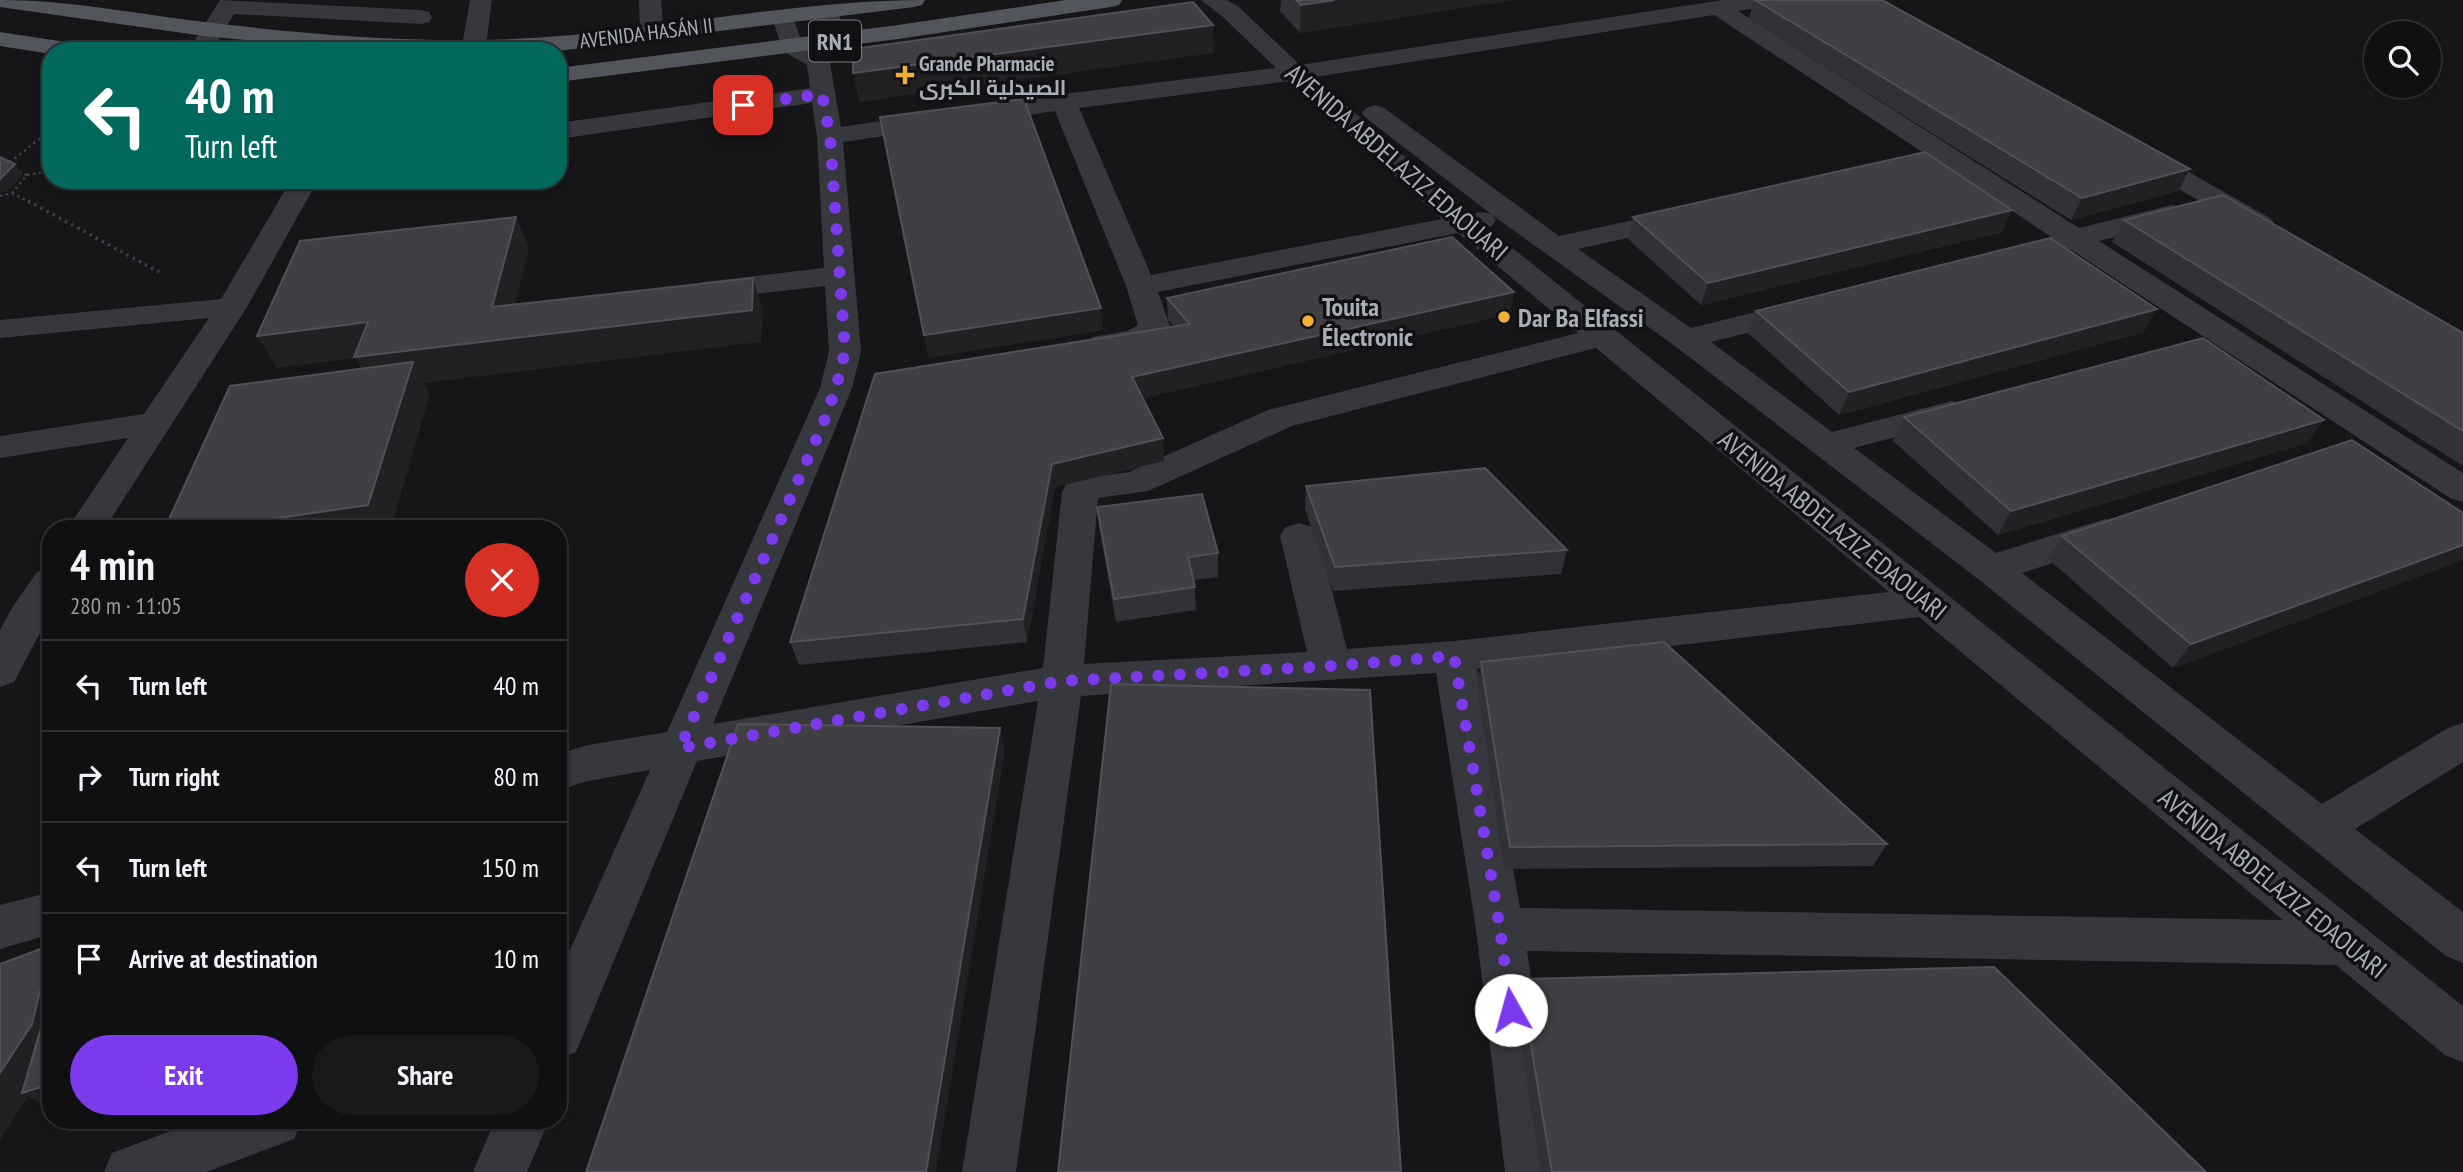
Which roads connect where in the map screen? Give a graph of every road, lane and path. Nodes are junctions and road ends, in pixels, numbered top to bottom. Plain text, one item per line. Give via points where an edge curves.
1 (0, 0) edge
2 (481, 0) edge
3 (650, 0) edge
4 (915, 0) edge
5 (1111, 0) edge
6 (1212, 0) edge
7 (1238, 0) edge
8 (1766, 0) edge
9 (229, 4) edge
10 (1720, 9) junction
11 (828, 11) junction
12 (421, 17) dead end
13 (783, 17) junction
14 (652, 33) junction
15 (0, 39) edge
16 (207, 41) edge
17 (294, 42) edge
18 (475, 42) edge
19 (567, 43) edge
20 (42, 45) edge
21 (817, 61) junction
22 (1309, 71) junction
23 (567, 75) edge
24 (1065, 102) junction
25 (567, 129) edge
26 (830, 136) junction
27 (42, 137) edge
28 (2113, 141) edge
29 (1954, 160) junction
30 (2, 167) edge
31 (1914, 169) edge
32 (42, 172) edge
33 (27, 175) junction
34 (300, 189) edge
35 (12, 193) junction
36 (0, 196) edge
37 (2220, 201) junction
38 (1511, 214) junction
39 (1702, 214) edge
40 (1463, 223) junction
41 (2281, 236) edge
42 (2074, 239) junction
43 (1556, 244) junction
44 (2034, 249) edge
45 (159, 271) dead end
46 (840, 275) junction
47 (1141, 286) junction
48 (676, 295) edge
49 (1833, 301) edge
50 (232, 307) junction
51 (0, 329) edge
52 (1601, 337) junction
53 (1686, 339) junction
54 (2229, 339) junction
55 (1081, 348) edge
56 (2189, 350) edge
57 (1987, 403) edge
58 (157, 423) junction
59 (2385, 440) junction
60 (1825, 445) junction
61 (0, 447) edge
62 (2346, 453) edge
63 (2463, 490) edge
64 (91, 520) edge
65 (2135, 522) edge
66 (1299, 536) dead end
67 (1990, 569) junction
68 (42, 591) edge
69 (1927, 602) junction
70 (13, 621) edge
71 (1454, 656) junction
72 (1331, 666) junction
73 (0, 671) edge
74 (1062, 681) junction
75 (2463, 740) edge
76 (680, 748) junction
77 (567, 769) edge
78 (2320, 828) junction
79 (42, 915) edge
80 (0, 927) edge
81 (1500, 929) junction
82 (2463, 941) edge
83 (2347, 943) junction
84 (567, 1008) edge
85 (2463, 1038) edge
86 (250, 1129) edge
87 (518, 1129) edge
88 (131, 1172) edge
89 (500, 1172) edge
90 (989, 1172) edge
91 (1532, 1172) edge

1 - 16 main road, AVENIDA HASÁN II / RN1
2 - 18 street
3 - 14 street
4 - 11 main road, AVENIDA HASÁN II / RN1
5 - 21 main road, AVENIDA HASÁN II / RN1
6 - 22 street, AVENIDA ABDELAZIZ EDAOUARI
7 - 22 street, AVENIDA ABDELAZIZ EDAOUARI
8 - 10 street
9 - 12 street
9 - 16 street
10 - 22 street
10 - 29 street
11 - 13 main road, AVENIDA HASÁN II / RN1
11 - 21 street
13 - 14 main road, AVENIDA HASÁN II / RN1
13 - 21 street
14 - 19 main road, AVENIDA HASÁN II / RN1
15 - 20 main road
16 - 17 main road, AVENIDA HASÁN II / RN1
21 - 23 main road, AVENIDA HASÁN II / RN1
21 - 25 street
21 - 26 street
22 - 24 street
22 - 38 street, AVENIDA ABDELAZIZ EDAOUARI
22 - 40 street, AVENIDA ABDELAZIZ EDAOUARI
24 - 26 street
24 - 47 street
26 - 46 street
27 - 30 path
28 - 37 street
29 - 31 street
29 - 42 street
30 - 33 path
32 - 33 path
33 - 35 path
34 - 50 street
35 - 36 path
35 - 45 path
37 - 41 street
37 - 42 street
38 - 40 street
38 - 43 street, AVENIDA ABDELAZIZ EDAOUARI
39 - 43 street
40 - 47 street
40 - 52 street, AVENIDA ABDELAZIZ EDAOUARI
42 - 44 street
42 - 54 street
43 - 53 street, AVENIDA ABDELAZIZ EDAOUARI
46 - 48 street
46 - 76 street via 850,386
47 - 55 street via 1155,329 1135,339
49 - 53 street
50 - 51 street
50 - 58 street
52 - 69 street, AVENIDA ABDELAZIZ EDAOUARI
52 - 74 street via 1280,418 1135,483 1084,488 1079,496
53 - 60 street, AVENIDA ABDELAZIZ EDAOUARI
54 - 56 street
54 - 59 street
57 - 60 street
58 - 61 street
58 - 64 street
59 - 62 street
59 - 63 street
60 - 67 street, AVENIDA ABDELAZIZ EDAOUARI
65 - 67 street
66 - 72 street
67 - 78 street, AVENIDA ABDELAZIZ EDAOUARI
68 - 70 street
69 - 71 street
69 - 83 street, AVENIDA ABDELAZIZ EDAOUARI
70 - 73 street
71 - 72 street
71 - 81 street
72 - 74 street
74 - 76 street
74 - 90 street
75 - 78 street
76 - 77 street
76 - 84 street
78 - 82 street, AVENIDA ABDELAZIZ EDAOUARI
79 - 80 street
81 - 83 street
81 - 91 street
83 - 85 street, AVENIDA ABDELAZIZ EDAOUARI
86 - 88 street
87 - 89 street

